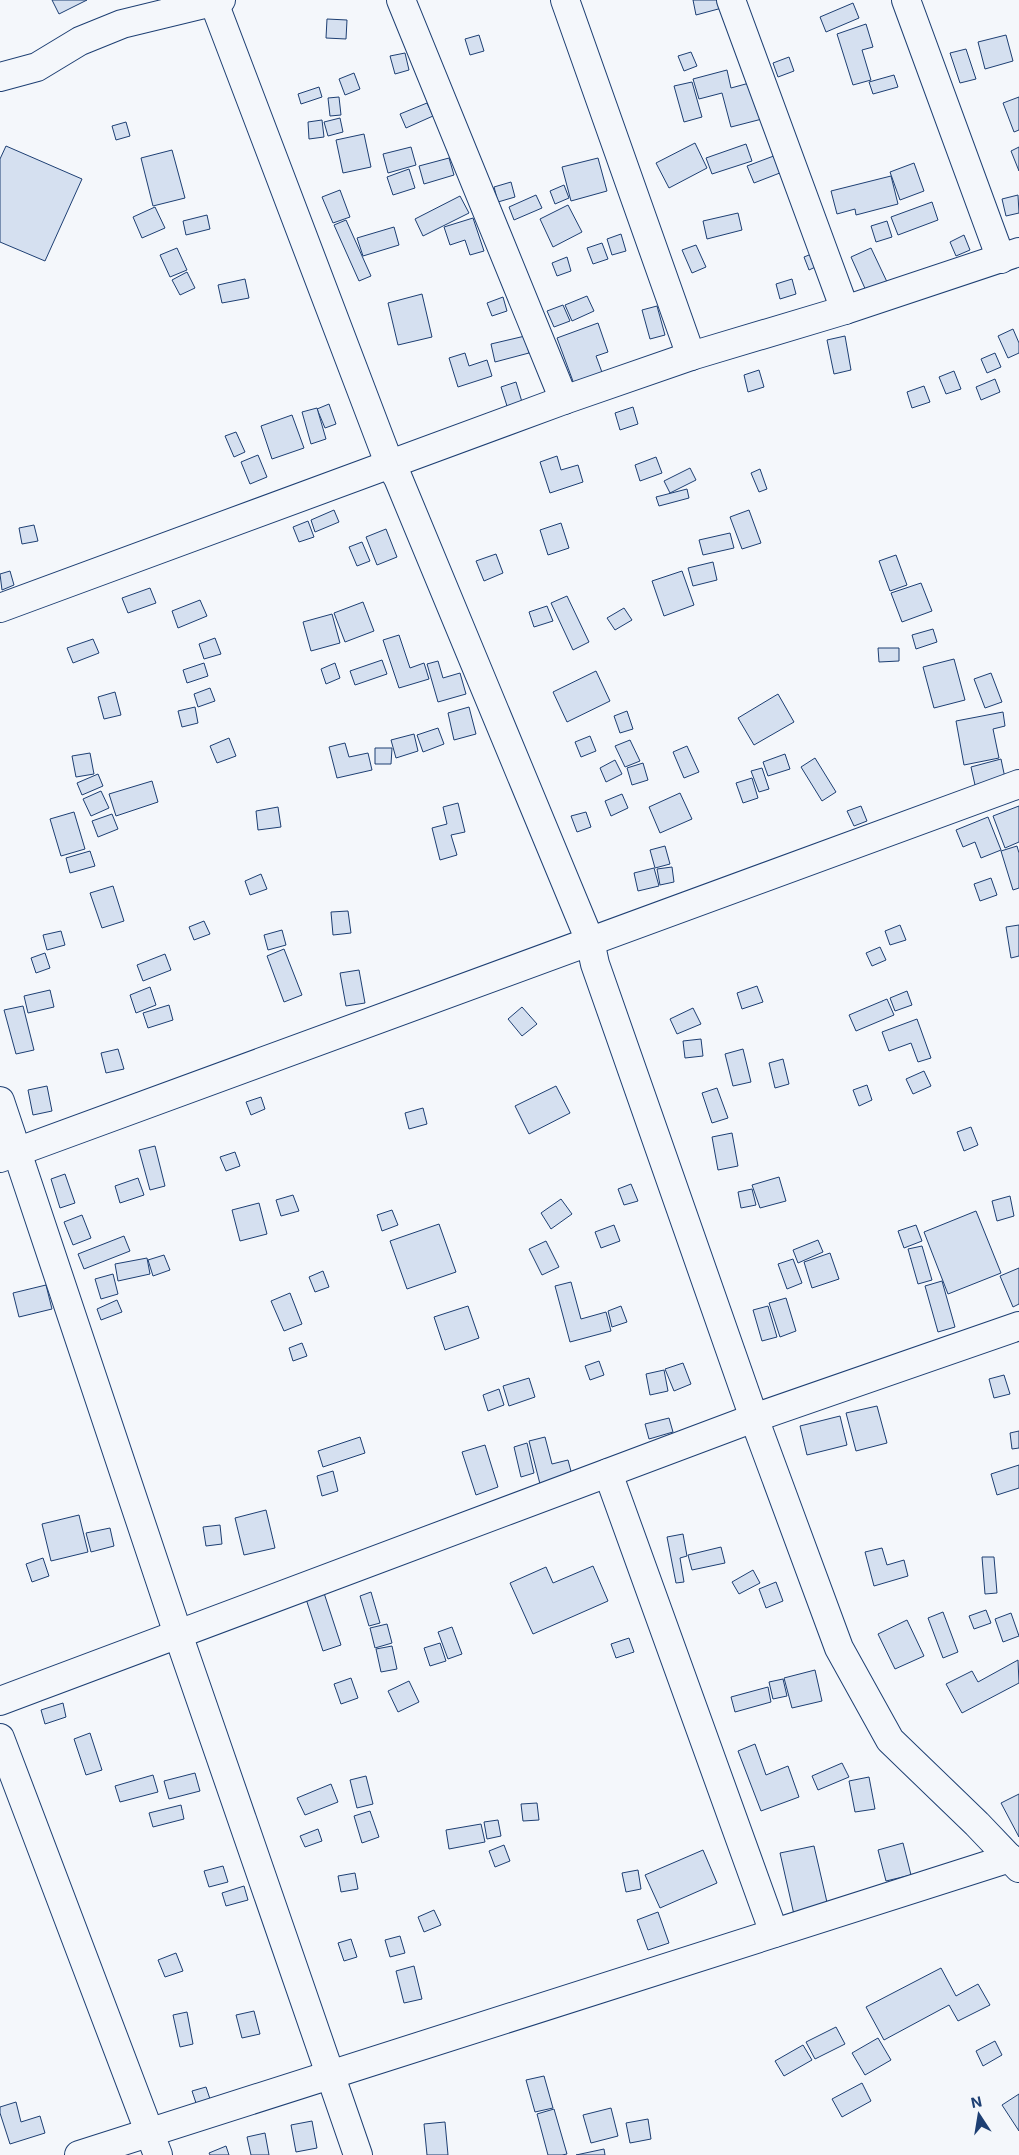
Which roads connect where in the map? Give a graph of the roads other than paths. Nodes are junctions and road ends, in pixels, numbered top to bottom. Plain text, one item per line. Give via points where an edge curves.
1 (402, 0) edge
2 (565, 0) edge
3 (731, 0) edge
4 (906, 0) edge
5 (216, 1) edge
6 (0, 77) edge
7 (1010, 255) edge
8 (845, 310) junction
9 (690, 356) junction
10 (564, 400) junction
11 (389, 463) junction
12 (0, 608) edge
13 (1019, 784) edge
14 (590, 941) junction
15 (0, 1101) edge
16 (9, 1155) edge
17 (1019, 1326) edge
18 (754, 1418) junction
19 (608, 1473) junction
20 (178, 1634) junction
21 (0, 1701) edge
22 (0, 1738) edge
23 (1015, 1863) edge
24 (774, 1933) junction
25 (330, 2074) junction
26 (154, 2143) edge
27 (79, 2155) edge
28 (358, 2155) edge

1 - 10 street
2 - 9 street
3 - 8 street
4 - 7 street
5 - 6 street via 122,24 80,41 37,67
5 - 11 street
7 - 8 street
8 - 9 street
9 - 10 street
10 - 11 street
11 - 12 street
11 - 14 street
13 - 14 street
14 - 16 street
14 - 18 street via 594,964
15 - 16 street
16 - 20 street
17 - 18 street
18 - 19 street
18 - 23 street via 839,1648 890,1740
19 - 20 street
19 - 24 street
20 - 21 street
20 - 25 street
22 - 26 street
23 - 24 street
24 - 25 street
25 - 26 street
25 - 28 street
26 - 27 street

